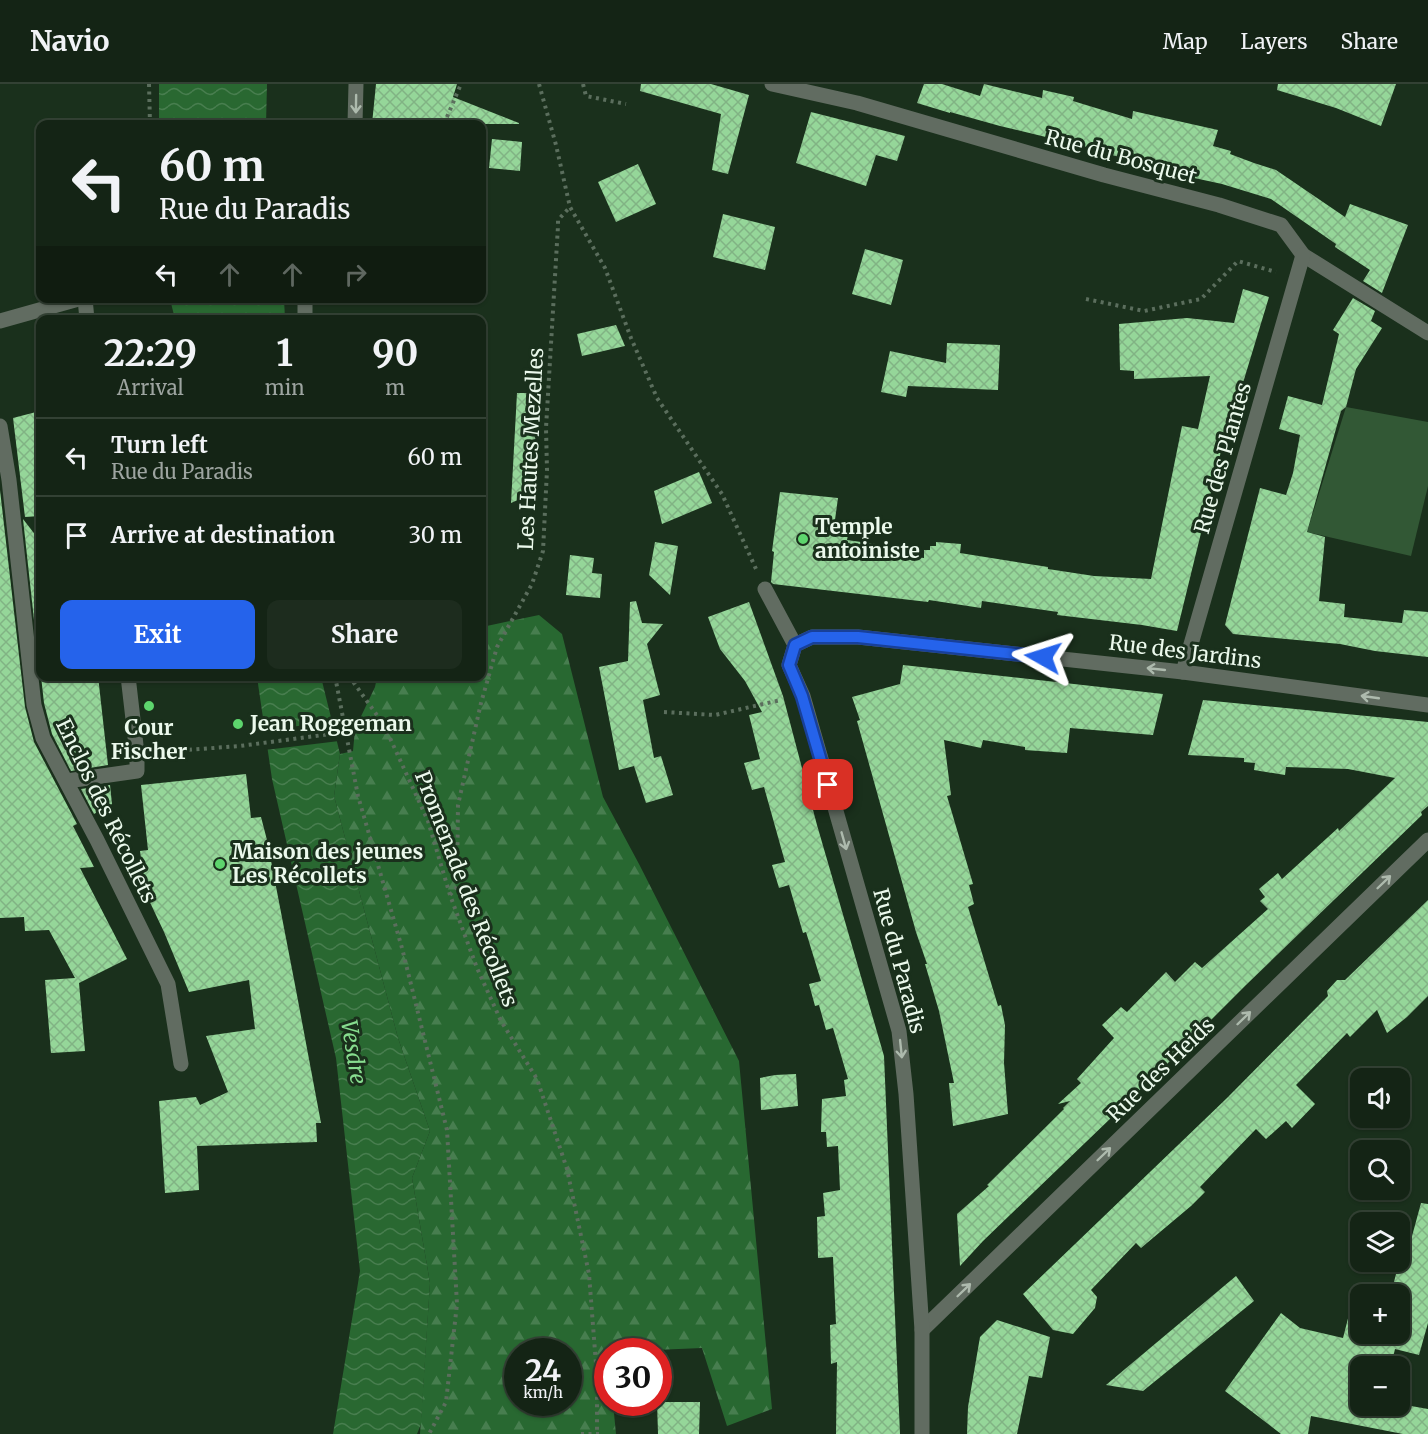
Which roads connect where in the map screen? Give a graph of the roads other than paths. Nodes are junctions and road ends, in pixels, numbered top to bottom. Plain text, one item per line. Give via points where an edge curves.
1 (356, 84) edge
2 (772, 84) edge
3 (355, 120) edge
4 (1303, 255) junction
5 (66, 303) edge
6 (0, 321) edge
7 (1428, 333) edge
8 (0, 426) edge
9 (765, 589) road end
10 (795, 645) junction
11 (1183, 672) junction
12 (129, 681) edge
13 (1428, 705) edge
14 (67, 781) junction
15 (1428, 840) edge
16 (181, 1064) dead end
17 (922, 1330) junction
18 (922, 1434) edge

1 -> 3 street
2 - 4 street, Rue du Bosquet via 857,103 1104,176 1219,205 1281,225
4 - 7 street, Rue du Bosquet
4 - 11 street, Rue des Plantes
5 - 6 street
8 - 14 street, Enclos des Récollets via 34,705 43,738
9 - 10 street
11 -> 10 street, Rue des Jardins via 858,637 812,637
10 -> 17 street, Rue du Paradis via 789,665 802,696 899,1031
13 -> 11 street, Rue des Jardins
12 - 14 street via 137,771
14 - 16 street, Enclos des Récollets via 168,984
17 -> 15 street, Rue des Heids
17 - 18 street, Rue du Paradis

